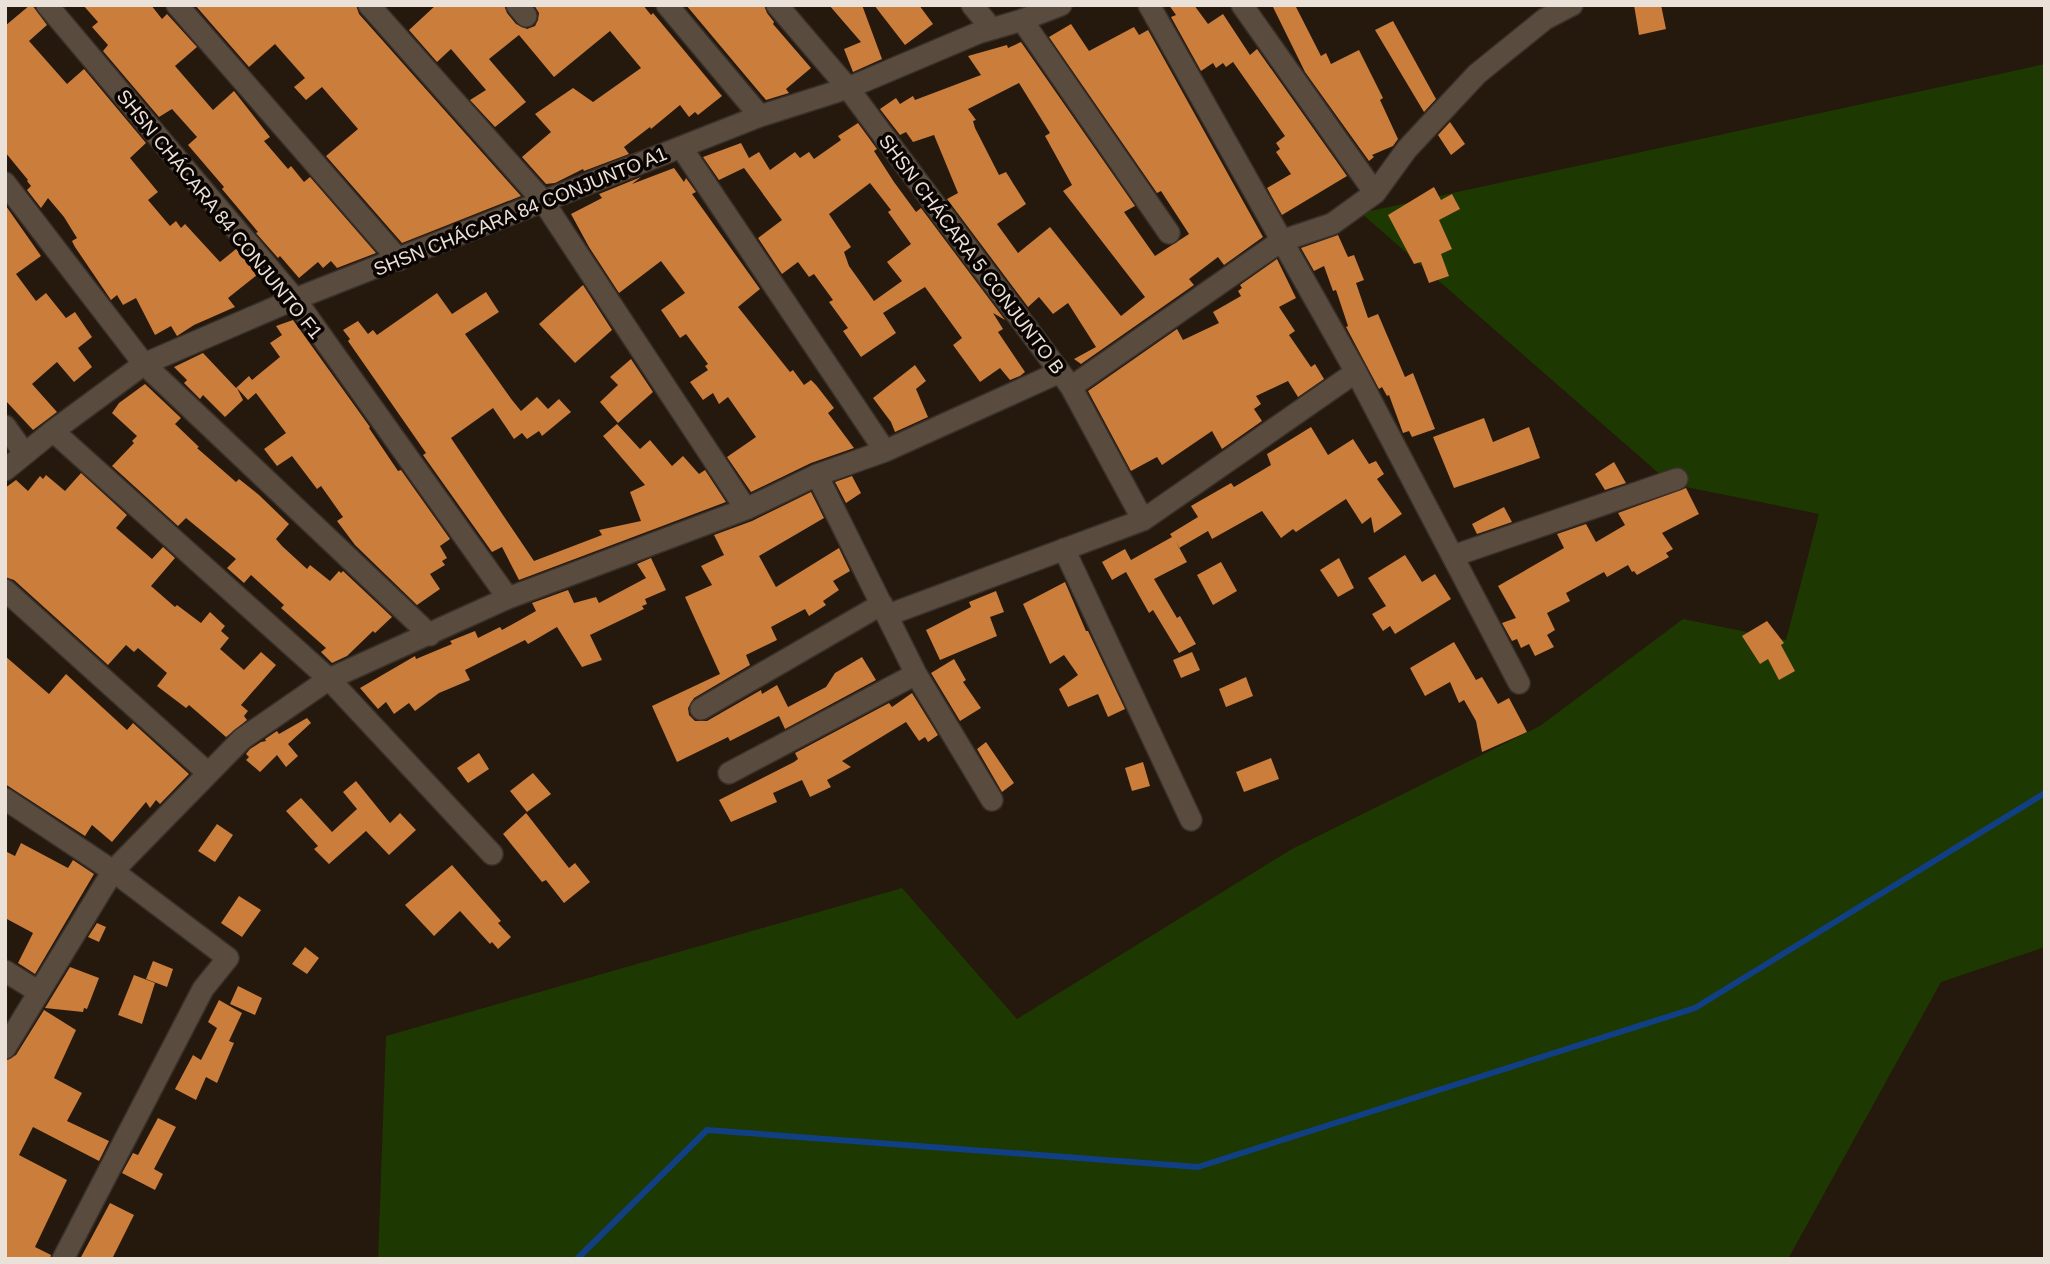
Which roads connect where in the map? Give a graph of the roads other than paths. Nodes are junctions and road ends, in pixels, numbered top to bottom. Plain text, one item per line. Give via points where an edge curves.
1 (47, 5) edge
2 (177, 5) edge
3 (369, 5) edge
4 (667, 5) edge
5 (777, 5) edge
6 (972, 5) edge
7 (1061, 5) edge
8 (1149, 5) edge
9 (1242, 5) edge
10 (1573, 5) edge
11 (1022, 20) junction
12 (992, 29) junction
13 (848, 88) junction
14 (760, 116) junction
15 (681, 147) junction
16 (5, 183) edge
17 (1375, 193) junction
18 (543, 201) junction
19 (1169, 233) dead end
20 (1281, 241) junction
21 (399, 260) junction
22 (295, 299) junction
23 (144, 364) junction
24 (1356, 373) junction
25 (1065, 380) junction
26 (5, 426) edge
27 (53, 431) junction
28 (885, 451) junction
29 (25, 454) junction
30 (5, 470) edge
31 (817, 475) junction
32 (1677, 479) dead end
33 (746, 509) junction
34 (1143, 520) junction
35 (1064, 549) junction
36 (1452, 556) junction
37 (5, 590) edge
38 (508, 598) junction
39 (885, 609) junction
40 (430, 635) junction
41 (916, 674) junction
42 (329, 678) junction
43 (1519, 683) dead end
44 (701, 709) dead end
45 (208, 772) junction
46 (729, 773) dead end
47 (5, 799) edge
48 (992, 800) dead end
49 (1191, 820) dead end
50 (492, 854) dead end
51 (113, 871) junction
52 (5, 971) edge
53 (39, 992) junction
54 (5, 1048) edge
55 (63, 1259) edge

1 - 22 street, SHSN CHÁCARA 84 CONJUNTO F1
2 - 21 street
3 - 18 street
4 - 14 street
5 - 13 street, SHSN CHÁCARA 5 CONJUNTO B
6 - 12 street
7 - 11 street, SHSN CHÁCARA 84 CONJUNTO A1
8 - 20 street
9 - 17 street
10 - 17 street via 1545,19 1477,74 1407,149
11 - 12 street, SHSN CHÁCARA 84 CONJUNTO A1
11 - 19 street
12 - 13 street, SHSN CHÁCARA 84 CONJUNTO A1
13 - 14 street, SHSN CHÁCARA 84 CONJUNTO A1
13 - 25 street, SHSN CHÁCARA 5 CONJUNTO B
14 - 15 street, SHSN CHÁCARA 84 CONJUNTO A1
15 - 18 street, SHSN CHÁCARA 84 CONJUNTO A1
15 - 28 street
16 - 23 street
17 - 20 street via 1332,224
18 - 21 street, SHSN CHÁCARA 84 CONJUNTO A1
18 - 33 street
20 - 24 street
20 - 25 street
21 - 22 street, SHSN CHÁCARA 84 CONJUNTO A1
22 - 23 street, SHSN CHÁCARA 84 CONJUNTO A1
22 - 38 street, SHSN CHÁCARA 84 CONJUNTO F1
23 - 27 street, SHSN CHÁCARA 84 CONJUNTO A1
23 - 40 street
24 - 34 street
24 - 36 street
25 - 28 street
25 - 34 street, SHSN CHÁCARA 5 CONJUNTO B
26 - 29 street
27 - 29 street, SHSN CHÁCARA 84 CONJUNTO A1
27 - 42 street
28 - 31 street
29 - 30 street, SHSN CHÁCARA 84 CONJUNTO A1
31 - 33 street
31 - 39 street
32 - 36 street
33 - 38 street
34 - 35 street
35 - 39 street
35 - 49 street
36 - 43 street
37 - 45 street
38 - 40 street
39 - 41 street
39 - 44 street
40 - 42 street
41 - 46 street
41 - 48 street
42 - 45 street via 242,739
42 - 50 street
45 - 51 street
47 - 51 street
51 - 53 street
51 - 55 street via 228,958 203,989
52 - 53 street
53 - 54 street

